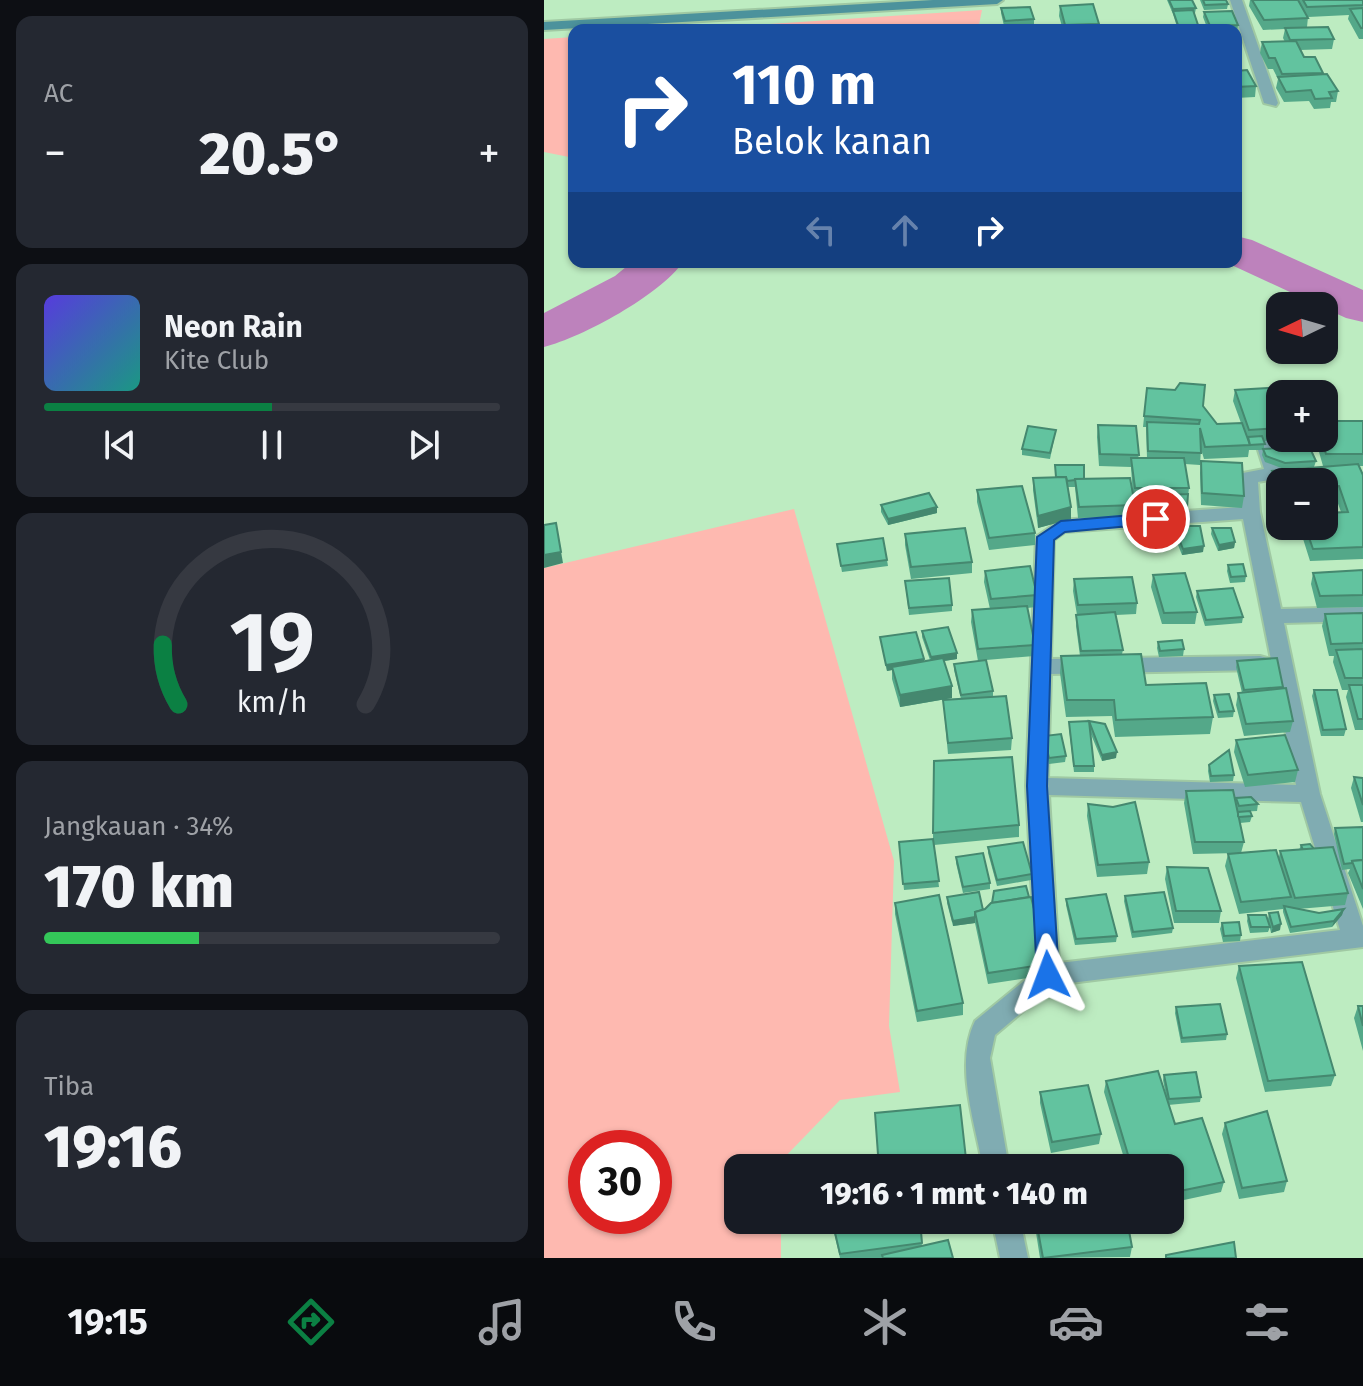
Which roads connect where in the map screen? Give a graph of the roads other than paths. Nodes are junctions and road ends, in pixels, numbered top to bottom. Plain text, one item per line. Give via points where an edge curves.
1 (997, 0) edge
2 (1236, 0) edge
3 (579, 24) edge
4 (568, 25) edge
5 (544, 26) edge
6 (1271, 103) dead end
7 (1260, 428) edge
8 (1251, 512) junction
9 (1363, 614) edge
10 (1273, 616) junction
11 (1283, 662) junction
12 (1041, 667) junction
13 (1037, 786) junction
14 (1309, 794) junction
15 (1359, 938) edge
16 (1048, 975) junction
17 (993, 1154) edge
18 (1009, 1234) edge
19 (1014, 1258) edge

1 - 3 street
2 - 6 street
4 - 5 street
7 - 8 street via 1282,474 1249,477
8 - 10 street
8 - 12 street via 1050,531 1045,537
9 - 10 street
10 - 11 street
11 - 12 street
11 - 14 street
12 - 13 street
13 - 14 street
13 - 16 street
14 - 15 street
15 - 16 street
16 - 17 street via 984,1029 977,1058
18 - 19 street

